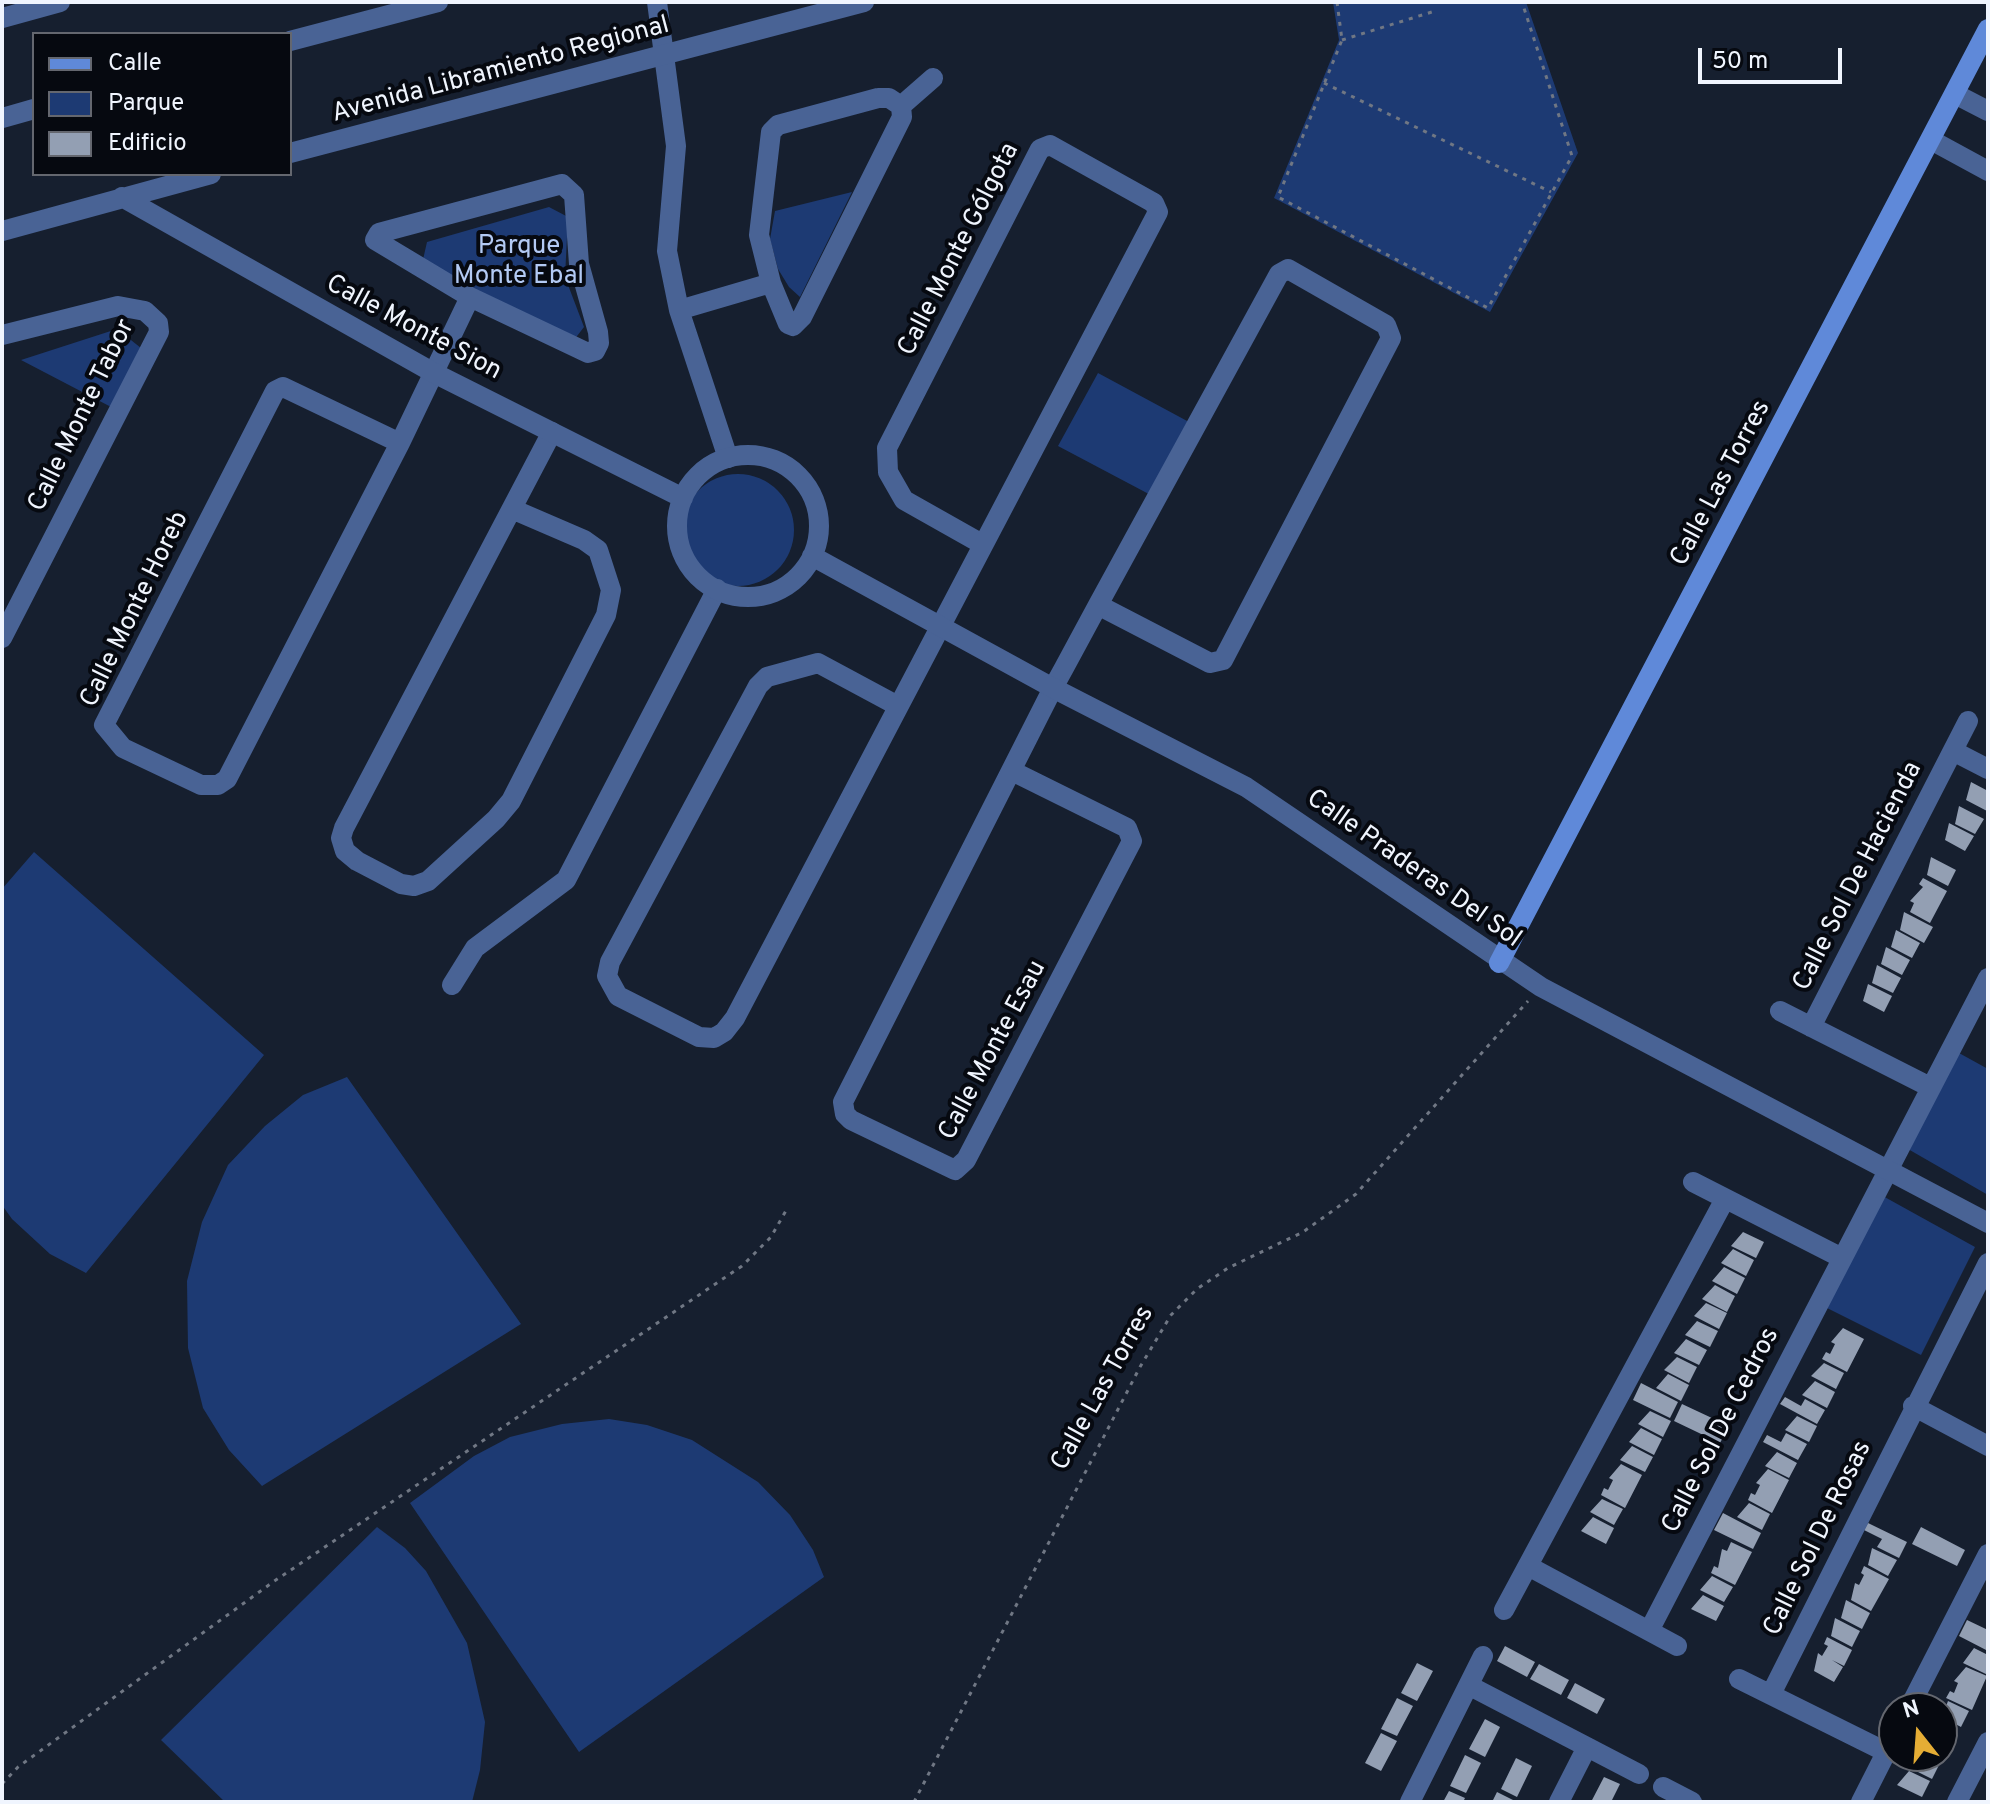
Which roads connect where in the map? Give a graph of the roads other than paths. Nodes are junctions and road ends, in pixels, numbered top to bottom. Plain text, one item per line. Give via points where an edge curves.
1 (60, 2) edge
2 (438, 2) edge
3 (657, 2) edge
4 (864, 2) edge
5 (2, 18) edge
6 (1988, 29) edge
7 (292, 40) edge
8 (666, 55) junction
9 (933, 78) dead end
10 (1955, 94) junction
11 (901, 106) junction
12 (32, 110) edge
13 (1988, 111) edge
14 (2, 118) edge
15 (1931, 140) junction
16 (292, 152) edge
17 (1988, 171) edge
18 (203, 176) edge
19 (122, 197) junction
20 (2, 231) edge
21 (771, 283) junction
22 (470, 297) junction
23 (679, 310) junction
24 (2, 335) edge
25 (434, 373) junction
26 (552, 432) junction
27 (400, 443) junction
28 (728, 458) junction
29 (683, 498) junction
30 (512, 509) junction
31 (982, 544) junction
32 (812, 556) junction
33 (717, 589) junction
34 (1098, 605) junction
35 (940, 627) junction
36 (2, 638) edge
37 (1053, 688) junction
38 (898, 706) junction
39 (1968, 721) dead end
40 (1953, 751) junction
41 (1988, 769) edge
42 (1012, 771) junction
43 (1499, 963) junction
44 (1988, 978) edge
45 (452, 985) dead end
46 (1780, 1011) dead end
47 (1811, 1027) junction
48 (1930, 1087) junction
49 (1886, 1170) junction
50 (1693, 1182) dead end
51 (1725, 1199) junction
52 (1988, 1223) edge
53 (1840, 1257) junction
54 (1988, 1263) edge
55 (1913, 1406) junction
56 (1988, 1446) edge
57 (1988, 1554) edge
58 (1528, 1566) junction
59 (1504, 1610) dead end
60 (1650, 1629) junction
61 (1677, 1646) dead end
62 (1483, 1656) dead end
63 (1739, 1679) dead end
64 (1470, 1686) junction
65 (1917, 1692) edge
66 (1771, 1694) junction
67 (1878, 1739) edge
68 (1988, 1742) edge
69 (1587, 1747) junction
70 (1878, 1768) edge
71 (1639, 1774) dead end
72 (1663, 1787) dead end
73 (1410, 1802) edge
74 (1559, 1802) edge
75 (1692, 1802) edge
76 (1861, 1802) edge
77 (1957, 1802) edge

1 - 5 street
2 - 7 street
3 - 8 street
4 - 8 street, Avenida Libramiento Regional
6 - 10 main road, Calle Las Torres
8 - 16 street, Avenida Libramiento Regional
8 - 23 street via 676,146 667,251
9 - 11 street
10 - 13 street
10 - 15 main road, Calle Las Torres
11 - 21 street via 878,98 772,129 759,235
11 - 21 street via 902,117 793,326
12 - 14 street
15 - 17 street
15 - 43 main road, Calle Las Torres
18 - 19 street
19 - 20 street
19 - 25 street, Calle Monte Sion
21 - 23 street
22 - 22 street via 588,353 595,351 598,332 579,264 576,202 568,186 544,187 375,236 377,244
22 - 25 street, Calle Monte Horeb
23 - 28 street
24 - 36 street, Calle Monte Tabor via 118,306 145,311 156,318 159,332
25 - 26 street, Calle Monte Sion
25 - 27 street, Calle Monte Horeb
26 - 29 street, Calle Monte Sion
26 - 30 street
27 - 27 street, Calle Monte Horeb via 227,779 201,785 123,748 104,725 275,391 283,387
28 - 29 street via 706,468
28 - 32 street via 751,455 794,471 818,511 819,534
29 - 33 street via 676,530 682,553 694,573
30 - 30 street via 341,838 345,851 357,861 401,884 428,881 511,801 606,615 611,590 598,550
31 - 31 street, Calle Monte Gólgota via 1158,212 1154,203 1050,145 1040,149 887,448 888,472 904,500
31 - 35 street, Calle Monte Gólgota
32 - 33 street via 780,589 735,596
32 - 35 street, Calle Praderas Del Sol
33 - 45 street via 566,880 475,948
34 - 34 street, Calle Monte Esau via 1210,663 1223,660 1391,338 1386,325 1288,269 1282,271
34 - 37 street, Calle Monte Esau
35 - 37 street, Calle Praderas Del Sol
35 - 38 street, Calle Monte Gólgota
37 - 42 street, Calle Monte Esau
37 - 43 street, Calle Praderas Del Sol via 1246,787
38 - 38 street, Calle Monte Gólgota via 724,1032 699,1037 618,996 607,976 610,962 758,686 767,677 818,663
39 - 40 street, Calle Sol De Hacienda
40 - 41 street, Calle Sol De Hacienda
40 - 47 street, Calle Sol De Hacienda
42 - 42 street, Calle Monte Esau via 843,1102 851,1120 955,1170 966,1160 1132,841 1127,828
43 - 49 street, Calle Praderas Del Sol
44 - 48 street
46 - 47 street, Calle Sol De Hacienda
47 - 48 street, Calle Sol De Hacienda
48 - 49 street
49 - 52 street, Calle Praderas Del Sol
49 - 53 street, Calle Sol De Cedros
50 - 51 street
51 - 53 street
51 - 58 street
53 - 60 street, Calle Sol De Cedros
54 - 55 street, Calle Sol De Rosas
55 - 56 street
55 - 66 street, Calle Sol De Rosas
57 - 65 street
58 - 59 street
58 - 60 street
60 - 61 street
62 - 64 street
63 - 66 street
64 - 69 street
64 - 73 street
66 - 67 street
68 - 77 street
69 - 71 street
69 - 74 street
70 - 76 street
72 - 75 street

